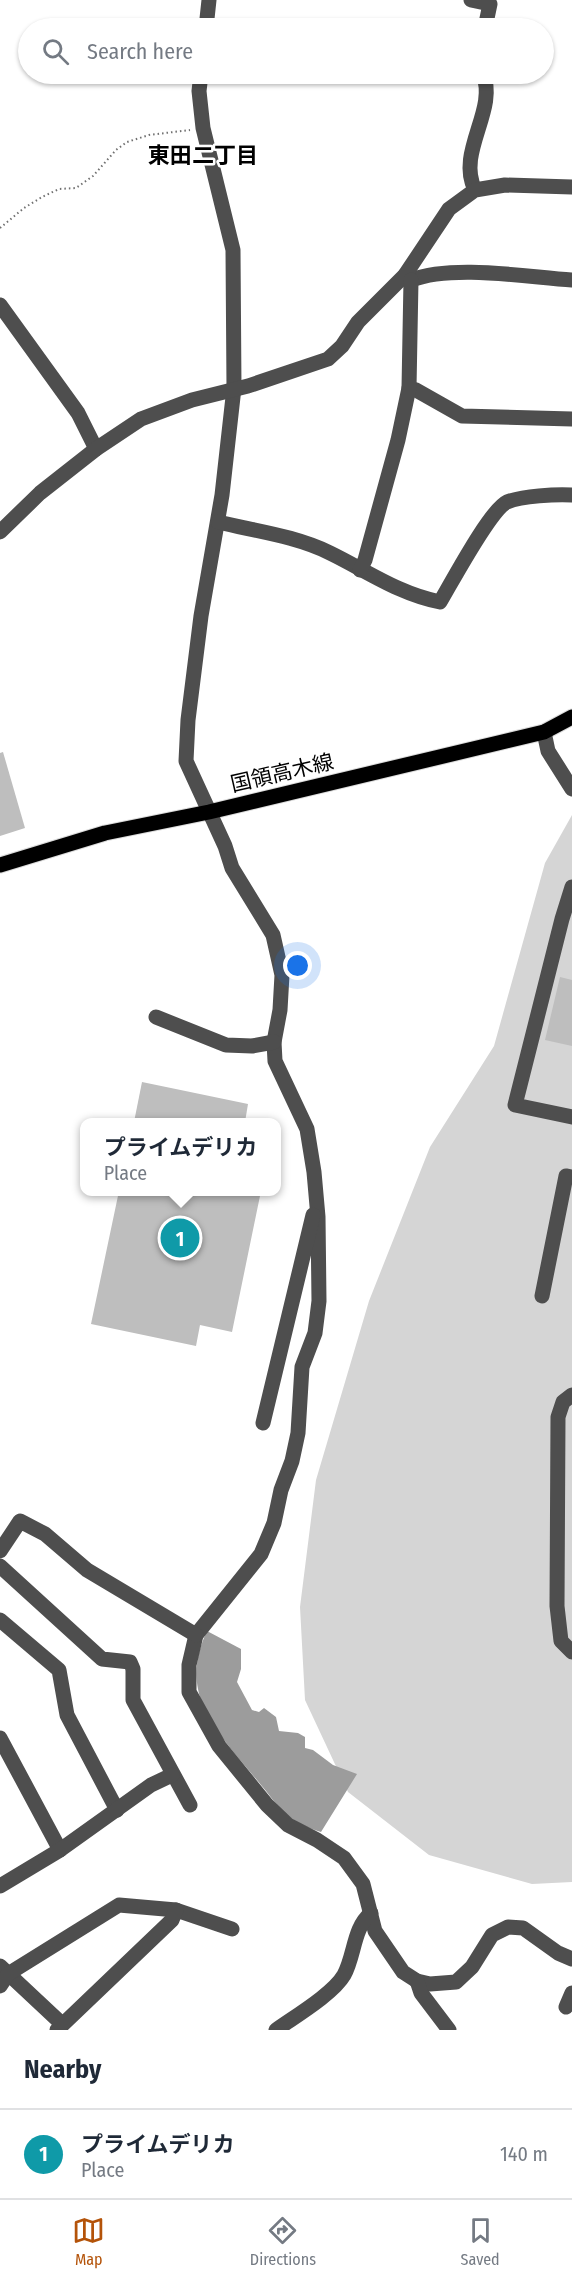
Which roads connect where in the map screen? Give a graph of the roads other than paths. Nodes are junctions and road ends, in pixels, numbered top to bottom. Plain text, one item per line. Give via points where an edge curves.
1 (209, 0) edge
2 (471, 0) edge
3 (207, 18) edge
4 (487, 18) edge
5 (200, 84) edge
6 (486, 84) edge
7 (572, 187) edge
8 (475, 190) junction
9 (408, 277) junction
10 (572, 280) edge
11 (0, 305) edge
12 (234, 388) junction
13 (409, 388) junction
14 (572, 419) edge
15 (96, 449) junction
16 (572, 495) edge
17 (218, 522) junction
18 (0, 532) edge
19 (360, 570) junction
20 (572, 717) edge
21 (544, 732) junction
22 (572, 789) edge
23 (209, 812) junction
24 (0, 864) edge
25 (572, 887) edge
26 (156, 1017) dead end
27 (274, 1042) junction
28 (572, 1117) edge
29 (572, 1177) edge
30 (317, 1197) junction
31 (542, 1296) dead end
32 (572, 1395) edge
33 (263, 1423) dead end
34 (0, 1551) edge
35 (0, 1566) edge
36 (0, 1620) edge
37 (196, 1635) junction
38 (572, 1652) edge
39 (0, 1738) edge
40 (172, 1775) junction
41 (190, 1804) dead end
42 (117, 1810) junction
43 (60, 1850) junction
44 (0, 1886) edge
45 (176, 1910) junction
46 (371, 1913) junction
47 (232, 1929) dead end
48 (572, 1959) edge
49 (3, 1975) edge
50 (417, 1981) junction
51 (60, 2027) edge
52 (276, 2030) edge
53 (449, 2030) edge

1 - 3 street
2 - 4 street via 490,4
5 - 12 street via 203,128 232,250
6 - 8 street via 469,166
7 - 8 street via 505,185
8 - 9 street via 449,209
9 - 10 street via 487,272
9 - 12 street via 358,322 328,359
9 - 13 street
11 - 15 street via 78,413
12 - 15 street via 141,419
12 - 17 street
13 - 14 street via 462,416
13 - 19 street via 366,560
15 - 18 street via 40,493
16 - 19 street via 507,502 494,514 440,602 383,583
17 - 19 street via 303,543
17 - 23 street via 201,616 186,761
20 - 21 main road, 国領高木線
21 - 22 street via 548,751
21 - 23 main road, 国領高木線
23 - 24 main road, 国領高木線 via 105,833
23 - 27 street via 232,868 273,935 282,975
25 - 28 street via 515,1105
26 - 27 street via 226,1045
27 - 30 street via 276,1061 307,1129
29 - 31 street via 566,1176
30 - 33 street
30 - 37 street via 319,1301 315,1333 302,1367 298,1433 292,1461 261,1554
32 - 38 street via 563,1402 558,1418 556,1606 561,1641
34 - 37 street via 20,1521 45,1534 87,1570
35 - 40 street via 102,1659 130,1662 132,1700
36 - 42 street via 59,1670 67,1715
37 - 46 street via 189,1665 189,1692 219,1746 288,1825 344,1858 363,1884
39 - 43 street
40 - 41 street
40 - 42 street
42 - 43 street
43 - 44 street
45 - 47 street
45 - 49 street via 119,1905
45 - 51 street via 172,1920
46 - 50 street via 375,1931 403,1972
46 - 52 street via 362,1920 344,1976 317,2002
48 - 50 street via 523,1928 508,1927 492,1935 472,1967 456,1982
49 - 51 street
50 - 53 street via 421,1993

